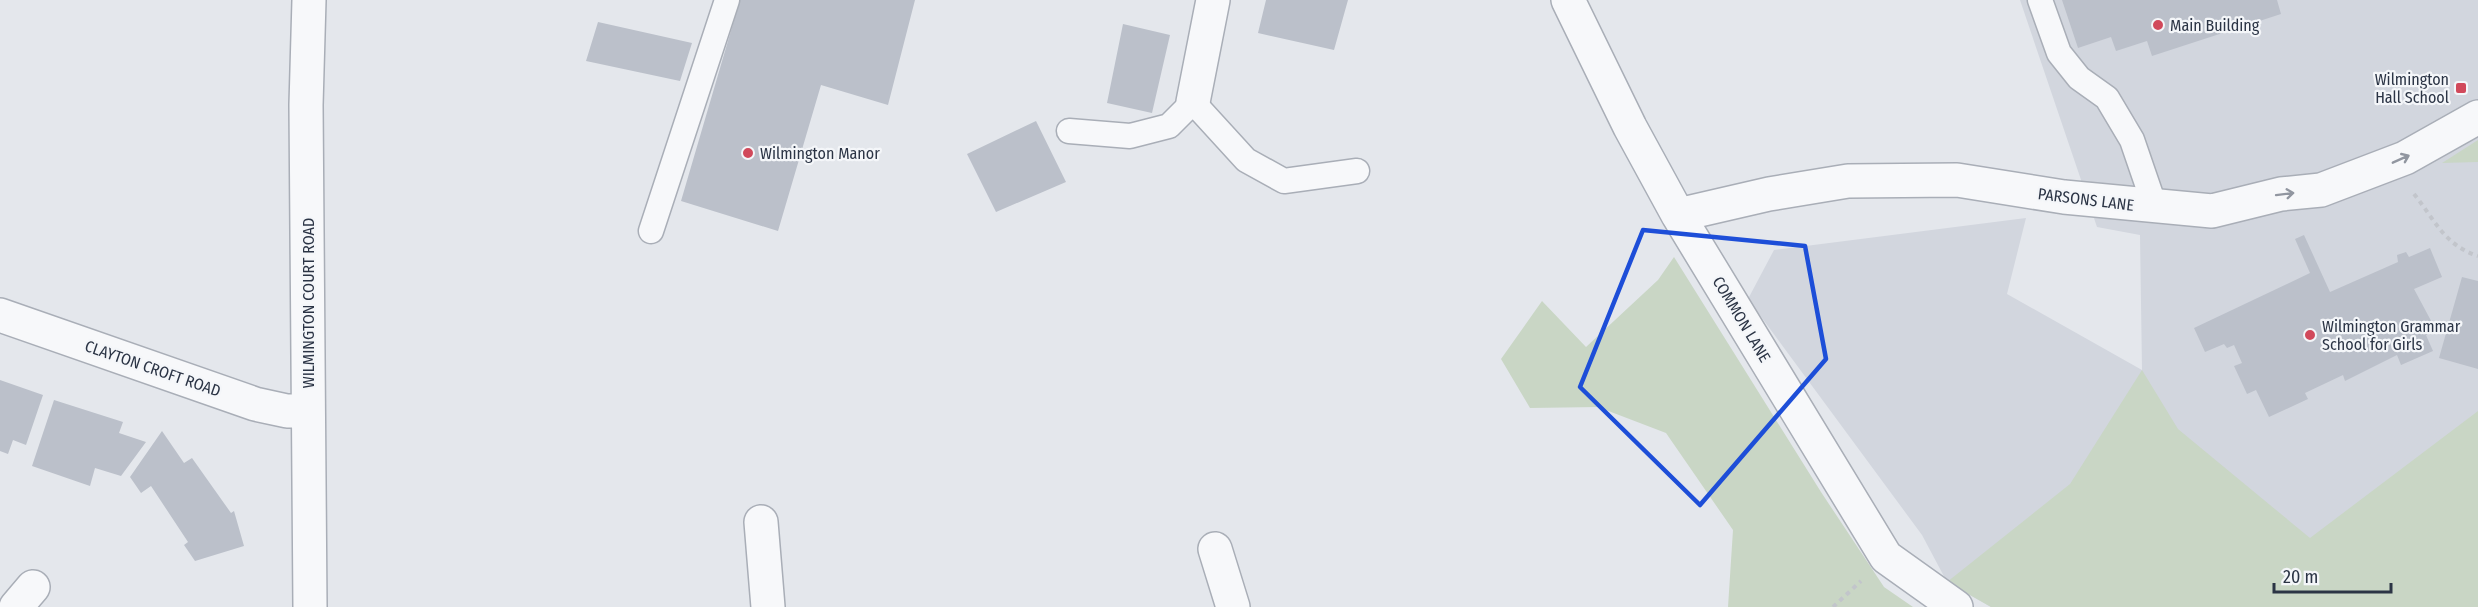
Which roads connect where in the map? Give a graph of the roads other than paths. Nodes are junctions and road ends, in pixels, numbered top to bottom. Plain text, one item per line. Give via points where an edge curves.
1 (309, 0) edge
2 (726, 0) edge
3 (1213, 0) edge
4 (1568, 0) edge
5 (2040, 0) edge
6 (1193, 102) junction
7 (2478, 117) edge
8 (1069, 131) dead end
9 (1357, 171) dead end
10 (2155, 207) junction
11 (1678, 215) junction
12 (651, 231) dead end
13 (0, 315) edge
14 (308, 411) junction
15 (761, 522) dead end
16 (1215, 549) dead end
17 (310, 607) edge
18 (768, 607) edge
19 (1233, 607) edge
20 (1956, 607) edge

1 - 14 street, WILMINGTON COURT ROAD
2 - 12 lane
3 - 6 street
4 - 11 street, COMMON LANE
5 - 10 lane via 2059,53 2079,78 2107,98 2132,140
6 - 8 lane via 1169,126 1130,136
6 - 9 lane via 1246,160 1284,181
10 -> 7 street, PARSONS LANE via 2212,211 2249,200 2321,190 2395,162
10 - 11 street, PARSONS LANE via 1957,180 1848,181
11 - 20 street, COMMON LANE via 1886,557
13 - 14 street, CLAYTON CROFT ROAD via 255,404
14 - 17 street, WILMINGTON COURT ROAD
15 - 18 street
16 - 19 street

